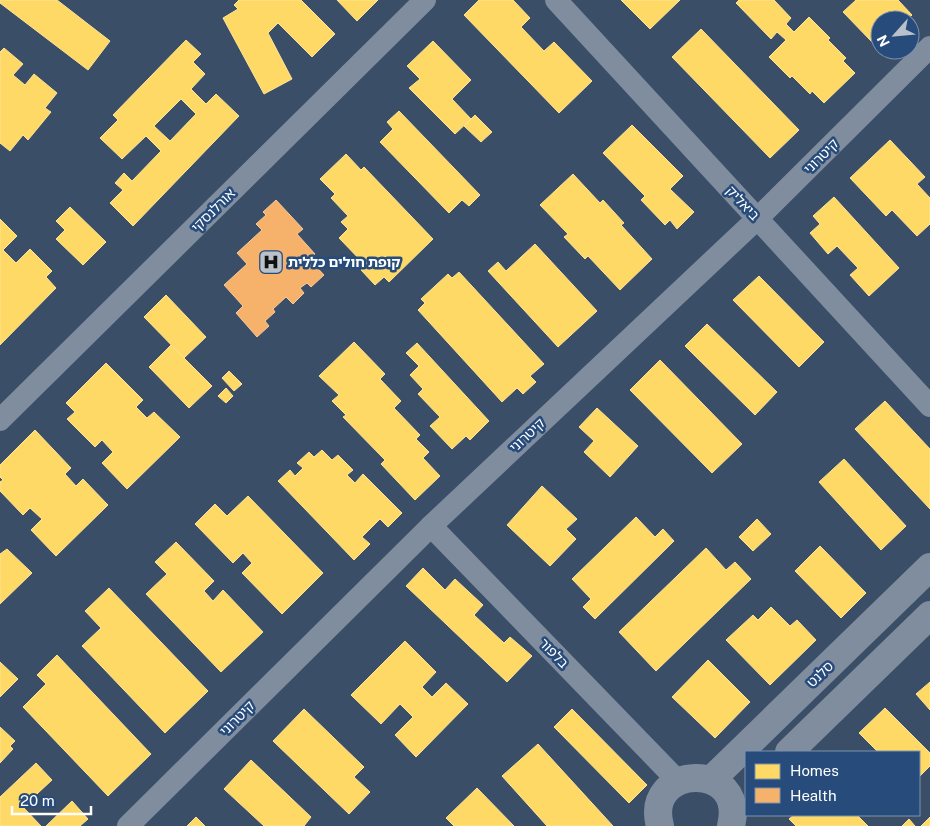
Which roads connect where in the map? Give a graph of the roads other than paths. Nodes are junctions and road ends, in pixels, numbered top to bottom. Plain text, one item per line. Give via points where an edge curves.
1 (425, 0) edge
2 (556, 0) edge
3 (930, 48) edge
4 (757, 219) junction
5 (930, 406) edge
6 (0, 420) edge
7 (431, 526) junction
8 (930, 567) edge
9 (930, 615) edge
10 (790, 751) edge
11 (711, 780) junction
12 (678, 781) junction
13 (737, 809) edge
14 (658, 825) edge
15 (128, 826) edge

1 - 6 street, אורלנסקי
2 - 4 street, ביאליק
3 - 4 street, קיטרוני
4 - 5 street, ביאליק
4 - 7 street, קיטרוני
7 - 12 street, בלפור
7 - 15 street, קיטרוני
8 - 11 street, סלנט
9 - 10 street
11 - 12 street via 700,776
11 - 13 street via 721,786
12 - 14 street via 661,799

